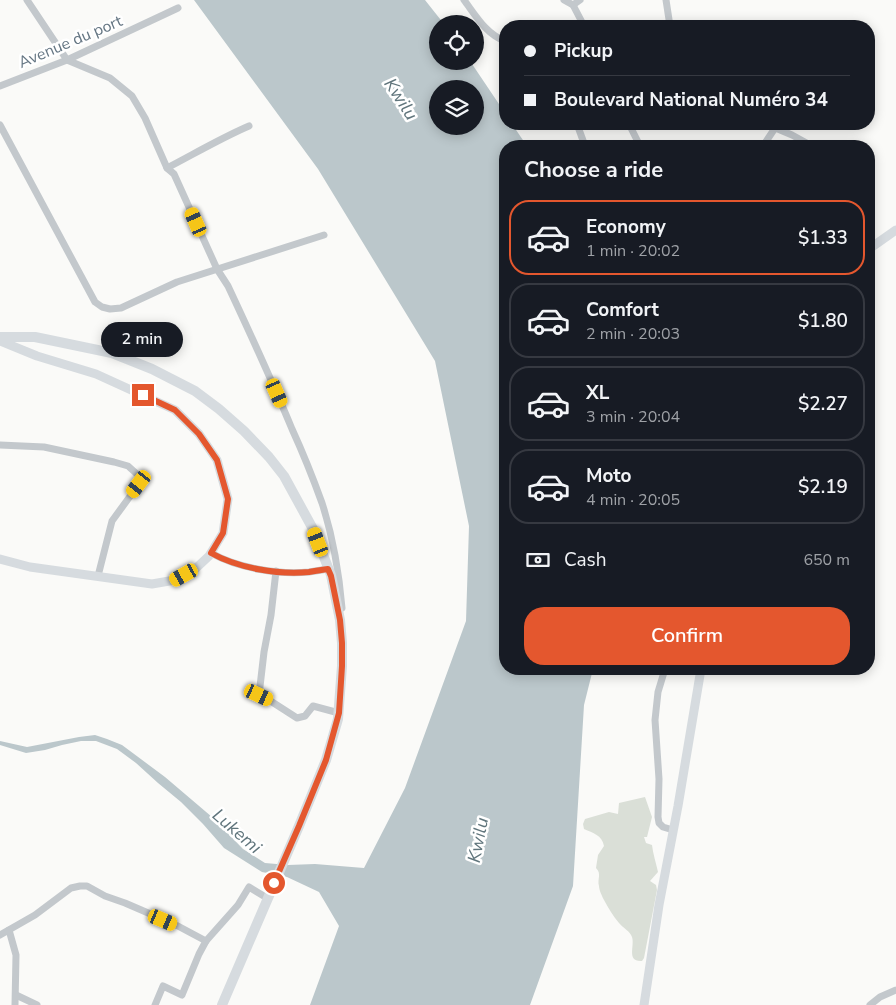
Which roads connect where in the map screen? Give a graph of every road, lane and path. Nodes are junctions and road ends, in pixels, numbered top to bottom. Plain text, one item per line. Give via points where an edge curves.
1 (27, 0) edge
2 (464, 0) edge
3 (564, 0) edge
4 (580, 0) edge
5 (666, 0) edge
6 (573, 5) junction
7 (178, 8) dead end
8 (581, 20) edge
9 (669, 20) edge
10 (499, 39) edge
11 (67, 60) junction
12 (0, 86) edge
13 (0, 125) edge
14 (249, 126) dead end
15 (780, 130) edge
16 (801, 140) edge
17 (167, 168) junction
18 (896, 230) edge
19 (324, 235) dead end
20 (875, 245) edge
21 (217, 269) junction
22 (0, 337) edge
23 (0, 341) edge
24 (0, 445) edge
25 (211, 553) junction
26 (0, 559) edge
27 (328, 569) junction
28 (276, 572) junction
29 (98, 576) junction
30 (342, 643) junction
31 (663, 675) edge
32 (700, 675) edge
33 (339, 713) junction
34 (672, 830) junction
35 (268, 897) junction
36 (9, 930) junction
37 (0, 935) edge
38 (206, 941) junction
39 (896, 990) edge
40 (16, 995) junction
41 (15, 1005) edge
42 (36, 1005) edge
43 (155, 1005) edge
44 (222, 1005) edge
45 (644, 1005) edge
46 (870, 1005) edge

1 - 11 street
2 - 10 street via 488,31
3 - 6 street
4 - 6 street
5 - 9 street
6 - 8 street
7 - 11 street, Avenue du port
11 - 12 street, Avenue du port
11 - 17 street via 110,78 132,96
13 - 21 street via 95,302 102,307 121,308 177,282
14 - 17 street
15 - 16 street
17 - 21 street via 174,174
18 - 20 main road
19 - 21 street
21 - 30 street via 228,286 285,411 322,505 339,580
22 - 27 highway via 35,337 112,353 195,391 244,431 284,476 313,529
23 - 25 main road via 96,374 175,410 199,434 217,460 228,499 223,533
24 - 29 street via 44,448 114,462 128,466 138,475 139,484 112,520
25 - 28 street via 232,563
25 - 29 main road via 194,570 175,580 152,584
26 - 29 main road via 30,567
27 - 28 street
27 - 30 highway
28 - 33 street via 259,695 297,718 305,716 313,706
30 - 33 highway
31 - 34 street via 655,720 658,817 663,827
32 - 34 main road
33 - 35 highway via 326,760
34 - 45 main road
35 - 38 street via 249,887 238,905
35 - 44 highway
36 - 37 street
36 - 38 street via 71,888 87,886
36 - 40 street via 16,955
38 - 43 street via 182,995 163,986
39 - 46 street
40 - 41 street
40 - 42 street

